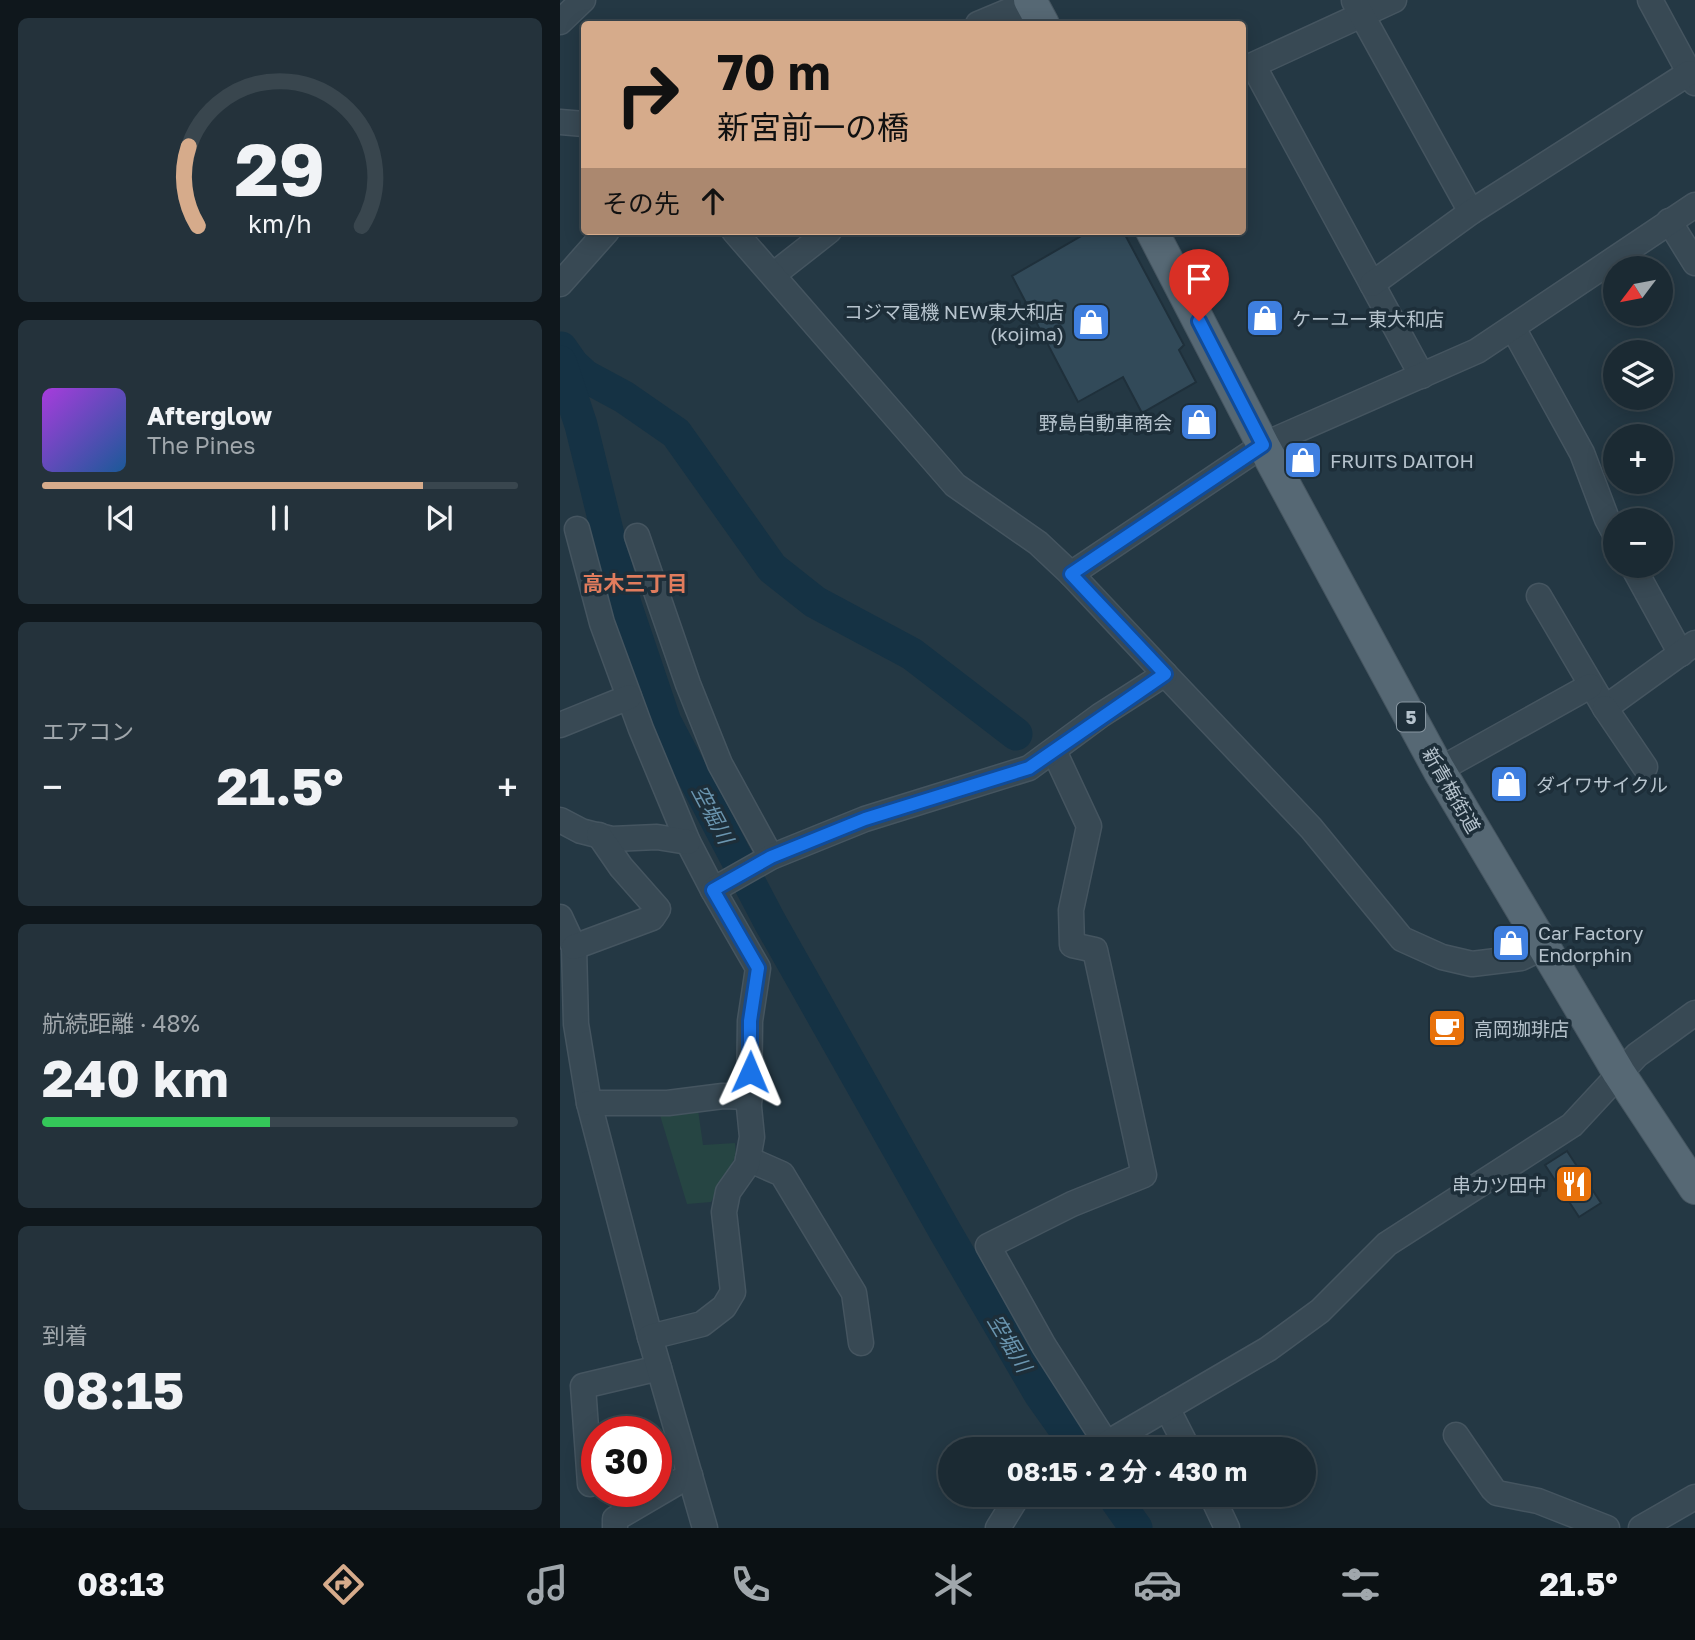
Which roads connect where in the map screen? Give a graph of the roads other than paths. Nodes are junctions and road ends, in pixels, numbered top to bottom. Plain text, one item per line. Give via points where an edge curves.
1 (583, 0) edge
2 (1394, 0) edge
3 (1650, 0) edge
4 (1034, 7) edge
5 (1357, 7) edge
6 (988, 21) edge
7 (560, 22) edge
8 (1692, 78) edge
9 (1695, 205) edge
10 (1471, 212) junction
11 (1669, 221) junction
12 (603, 235) edge
13 (738, 235) edge
14 (824, 235) edge
15 (1154, 235) edge
16 (1695, 263) edge
17 (567, 275) edge
18 (773, 275) junction
19 (1372, 284) junction
20 (1513, 328) junction
21 (1422, 376) junction
22 (1263, 445) junction
23 (1603, 508) edge
24 (577, 529) dead end
25 (637, 536) dead end
26 (1071, 574) junction
27 (1641, 578) edge
28 (1539, 596) dead end
29 (1690, 649) edge
30 (1165, 674) junction
31 (1590, 686) junction
32 (629, 697) junction
33 (1605, 708) junction
34 (560, 725) edge
35 (1054, 751) junction
36 (1645, 767) dead end
37 (1439, 770) junction
38 (560, 820) edge
39 (599, 835) junction
40 (688, 842) junction
41 (768, 859) junction
42 (718, 888) junction
43 (560, 917) edge
44 (573, 947) junction
45 (1544, 947) junction
46 (1695, 1013) edge
47 (1619, 1073) junction
48 (750, 1097) junction
49 (589, 1103) junction
50 (748, 1159) junction
51 (1695, 1188) edge
52 (650, 1337) junction
53 (861, 1343) dead end
54 (659, 1368) junction
55 (1167, 1408) junction
56 (585, 1416) edge
57 (1456, 1434) dead end
58 (1096, 1437) edge
59 (1117, 1437) edge
60 (1182, 1437) edge
61 (690, 1475) junction
62 (1695, 1497) edge
63 (1011, 1507) edge
64 (1216, 1507) edge
65 (615, 1528) edge
66 (705, 1528) edge
67 (998, 1528) edge
68 (1227, 1528) edge
69 (1607, 1528) edge
70 (1641, 1528) edge

1 - 7 street
2 - 5 street
3 - 8 street
4 - 6 street
5 - 10 street
5 - 19 street via 1254,65
8 - 10 street
9 - 11 street
10 - 19 street
11 - 16 street
11 - 20 street
12 - 17 street
13 - 18 street
14 - 18 street
15 - 22 main road, 新青梅街道 / 5
18 - 26 street via 955,485 1038,543
19 - 21 street
20 - 21 street
20 - 23 street via 1582,453
21 - 22 street
22 - 26 street
22 - 37 main road, 新青梅街道 / 5
24 - 32 street via 602,623
25 - 41 street via 720,764
26 - 30 street
27 - 29 street
28 - 31 street
29 - 33 street
30 - 35 street
30 - 45 street via 1311,828 1402,939 1472,964 1521,958
31 - 33 street
31 - 37 street
32 - 34 street
32 - 40 street
33 - 36 street
35 - 41 street via 1029,768 865,819
35 - 58 street via 1089,825 1072,910 1072,945 1095,950 1144,1175 988,1246
37 - 45 main road, 新青梅街道 / 5
38 - 39 street
39 - 40 street
39 - 44 street via 658,909 652,918
40 - 42 street
41 - 42 street
42 - 48 street via 758,968 750,1021
43 - 44 street
44 - 49 street via 576,1024
45 - 47 main road, 新青梅街道 / 5
46 - 47 street
47 - 51 main road, 新青梅街道 / 5
47 - 55 street via 1572,1125 1387,1244 1320,1311 1268,1349
48 - 49 street
48 - 50 street
49 - 52 street
50 - 52 street via 728,1192 724,1212 733,1292 724,1307 702,1324
50 - 53 street via 782,1174 854,1293
52 - 54 street
54 - 56 street via 583,1386
54 - 61 street
55 - 59 street
55 - 60 street
57 - 69 street via 1497,1493 1538,1501
61 - 65 street via 615,1519
61 - 66 street
62 - 70 street
63 - 67 street
64 - 68 street

